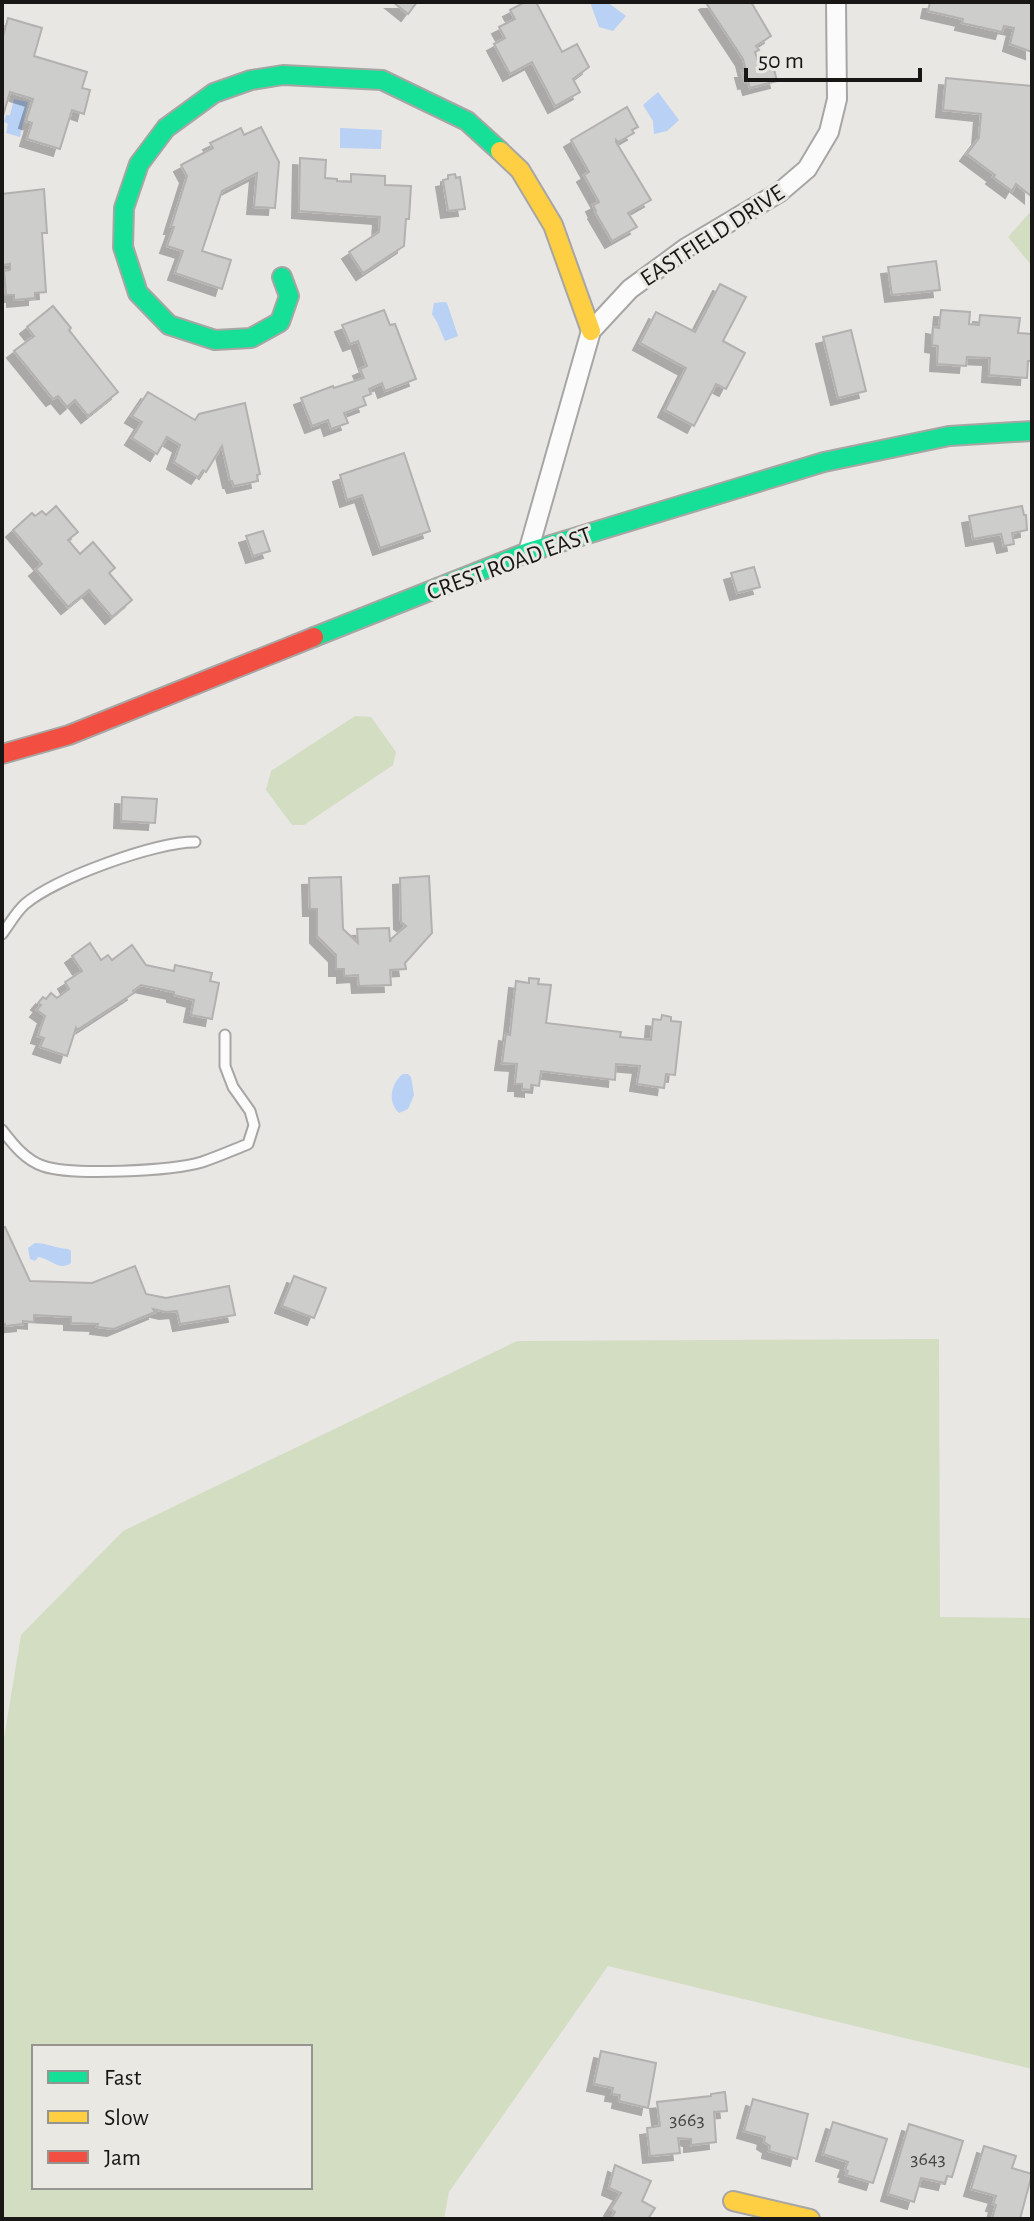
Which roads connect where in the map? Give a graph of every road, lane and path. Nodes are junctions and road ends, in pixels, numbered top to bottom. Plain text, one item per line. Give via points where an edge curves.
1 (836, 2) edge
2 (282, 277) dead end
3 (591, 331) junction
4 (1032, 431) edge
5 (528, 552) junction
6 (2, 754) edge
7 (195, 842) dead end
8 (2, 934) edge
9 (225, 1035) dead end
10 (2, 1130) edge
11 (733, 2201) dead end
12 (810, 2219) edge

1 - 3 street, EASTFIELD DRIVE via 837,99 829,132 807,169 630,289
2 - 3 street via 289,296 280,322 251,338 215,340 169,325 138,293 123,247 124,208 139,164 166,128 214,93 251,80 283,75 382,80 467,121 520,170 553,225
3 - 5 street, EASTFIELD DRIVE
4 - 5 street, CREST ROAD EAST via 949,436 824,462
5 - 6 street, CREST ROAD EAST via 69,735
7 - 8 lane via 180,842 68,878 24,905
9 - 10 lane via 225,1066 254,1125 248,1144 200,1163 76,1170 42,1166 20,1153
11 - 12 street

